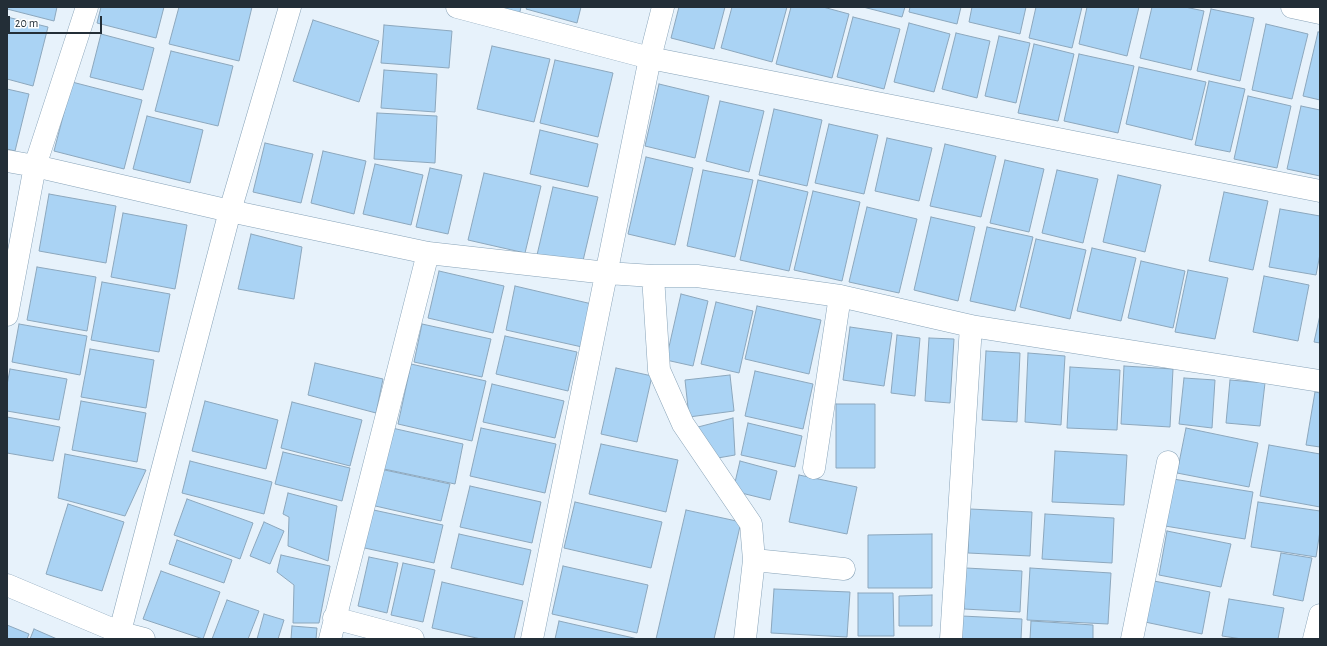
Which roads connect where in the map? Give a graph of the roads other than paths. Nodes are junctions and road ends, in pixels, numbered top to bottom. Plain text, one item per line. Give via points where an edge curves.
1 (87, 7) edge
2 (290, 7) edge
3 (457, 7) edge
4 (663, 7) edge
5 (1292, 7) edge
6 (1320, 13) edge
7 (650, 58) junction
8 (7, 161) edge
9 (35, 166) junction
10 (1320, 191) edge
11 (230, 211) junction
12 (428, 253) junction
13 (607, 273) junction
14 (653, 276) junction
15 (840, 296) junction
16 (7, 315) edge
17 (971, 326) junction
18 (1320, 381) edge
19 (1168, 462) dead end
20 (814, 468) dead end
21 (754, 560) junction
22 (844, 569) dead end
23 (7, 585) edge
24 (1320, 615) edge
25 (332, 629) edge
26 (120, 636) edge
27 (144, 639) edge
28 (413, 639) edge
29 (532, 639) edge
30 (745, 639) edge
31 (951, 639) edge
32 (1132, 639) edge
33 (1314, 639) edge

1 - 9 street
2 - 11 street
3 - 7 street
4 - 7 street
5 - 6 street
7 - 10 street
7 - 13 street
8 - 9 street
9 - 11 street
9 - 16 street
11 - 12 street
11 - 26 street
12 - 13 street
12 - 25 street
13 - 14 street
13 - 29 street
14 - 15 street via 697,276
14 - 21 street via 659,370 683,424 751,524
15 - 17 street
15 - 20 street
17 - 18 street
17 - 31 street
19 - 32 street
21 - 22 street
21 - 30 street
23 - 26 street
24 - 33 street
25 - 28 street
26 - 27 street

